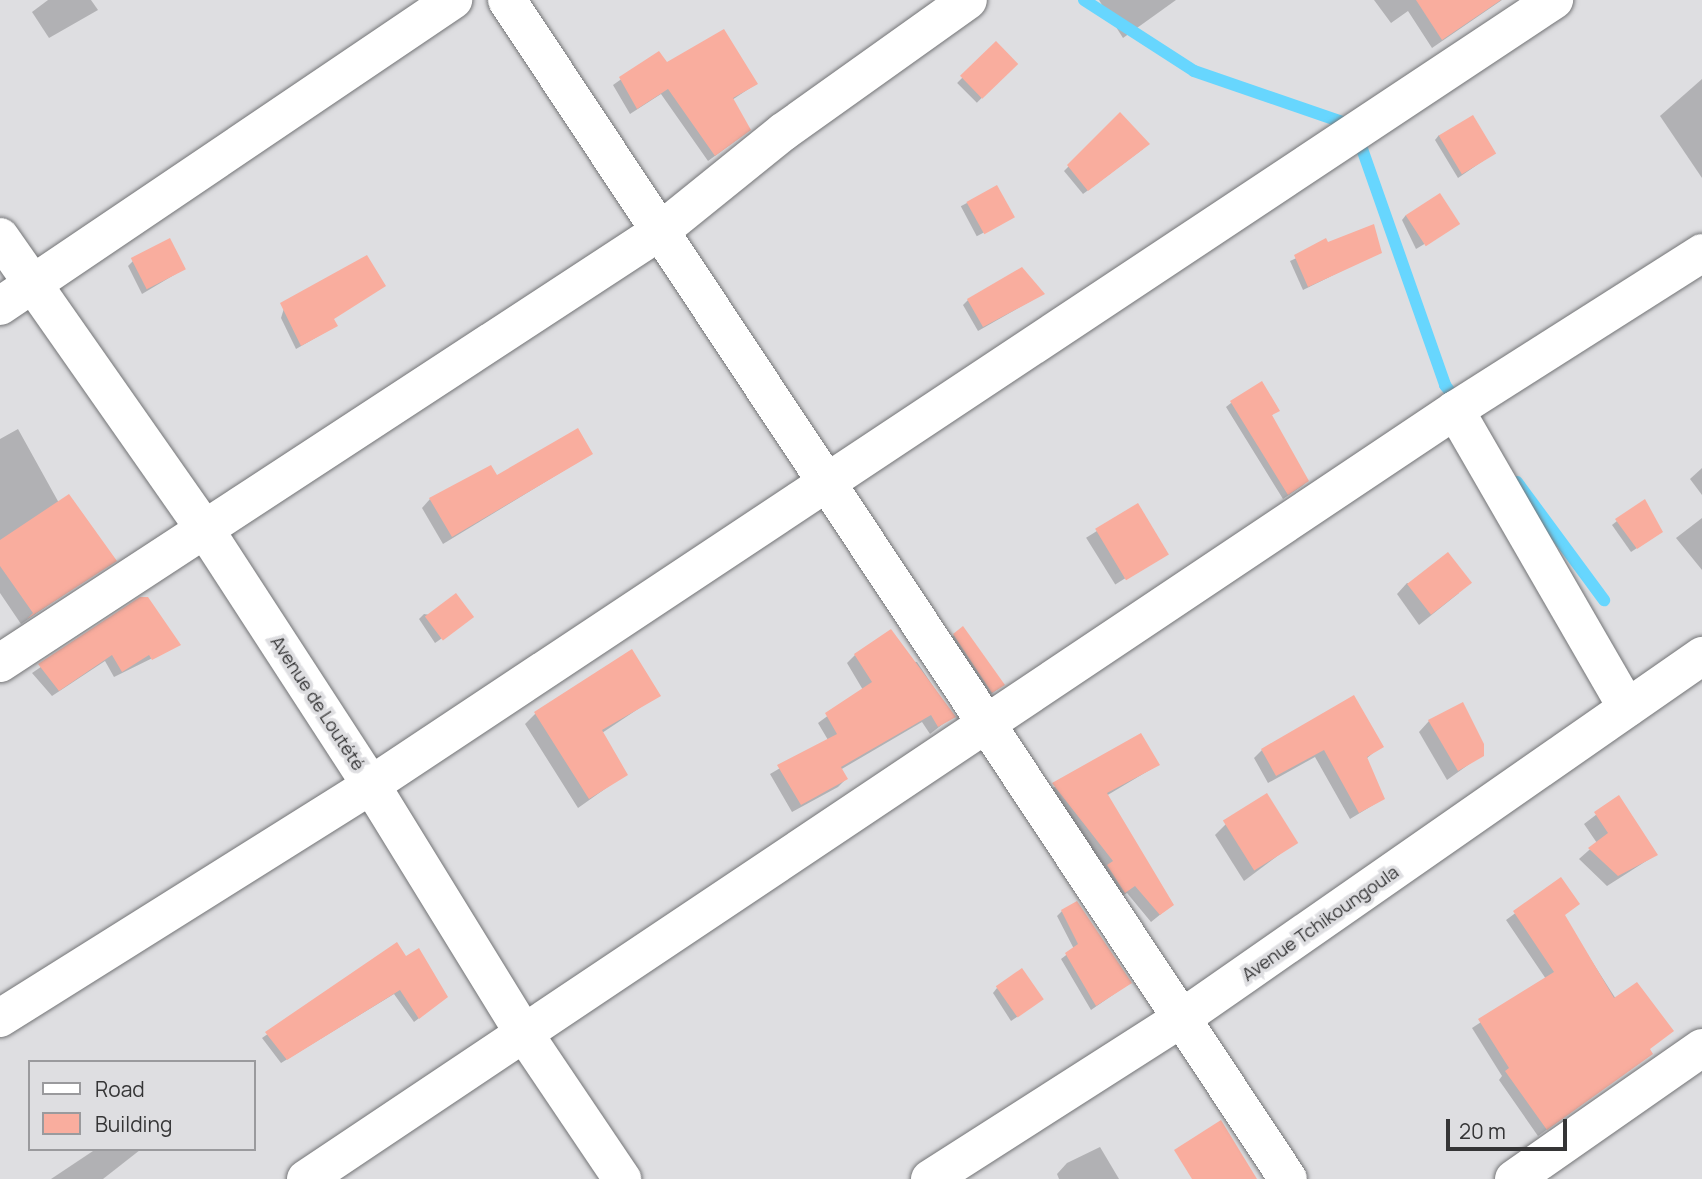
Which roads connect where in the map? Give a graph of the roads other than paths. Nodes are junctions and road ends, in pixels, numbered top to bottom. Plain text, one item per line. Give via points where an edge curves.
1 (453, 0) edge
2 (508, 0) edge
3 (968, 0) edge
4 (1554, 0) edge
5 (659, 232) junction
6 (0, 237) edge
7 (1702, 253) edge
8 (33, 286) junction
9 (0, 306) edge
10 (1455, 410) junction
11 (824, 482) junction
12 (204, 528) junction
13 (0, 663) edge
14 (1698, 668) edge
15 (1627, 708) junction
16 (988, 723) junction
17 (371, 785) junction
18 (0, 1017) edge
19 (1182, 1018) junction
20 (525, 1035) junction
21 (1702, 1048) edge
22 (306, 1179) edge
23 (622, 1179) edge
24 (930, 1179) edge
25 (1288, 1179) edge
26 (1514, 1179) edge

1 - 8 street
2 - 5 street
3 - 5 street via 783,131
4 - 11 street
5 - 11 street
5 - 12 street
6 - 8 street, Avenue de Loutété
7 - 10 street
8 - 9 street
8 - 12 street, Avenue de Loutété
10 - 15 street
10 - 16 street
11 - 16 street
11 - 17 street
12 - 13 street
12 - 17 street, Avenue de Loutété
14 - 15 street, Avenue Tchikoungoula
15 - 19 street, Avenue Tchikoungoula
16 - 19 street
16 - 20 street
17 - 18 street
17 - 20 street, Avenue de Loutété
19 - 24 street, Avenue Tchikoungoula
19 - 25 street
20 - 22 street
20 - 23 street, Avenue de Loutété
21 - 26 street

